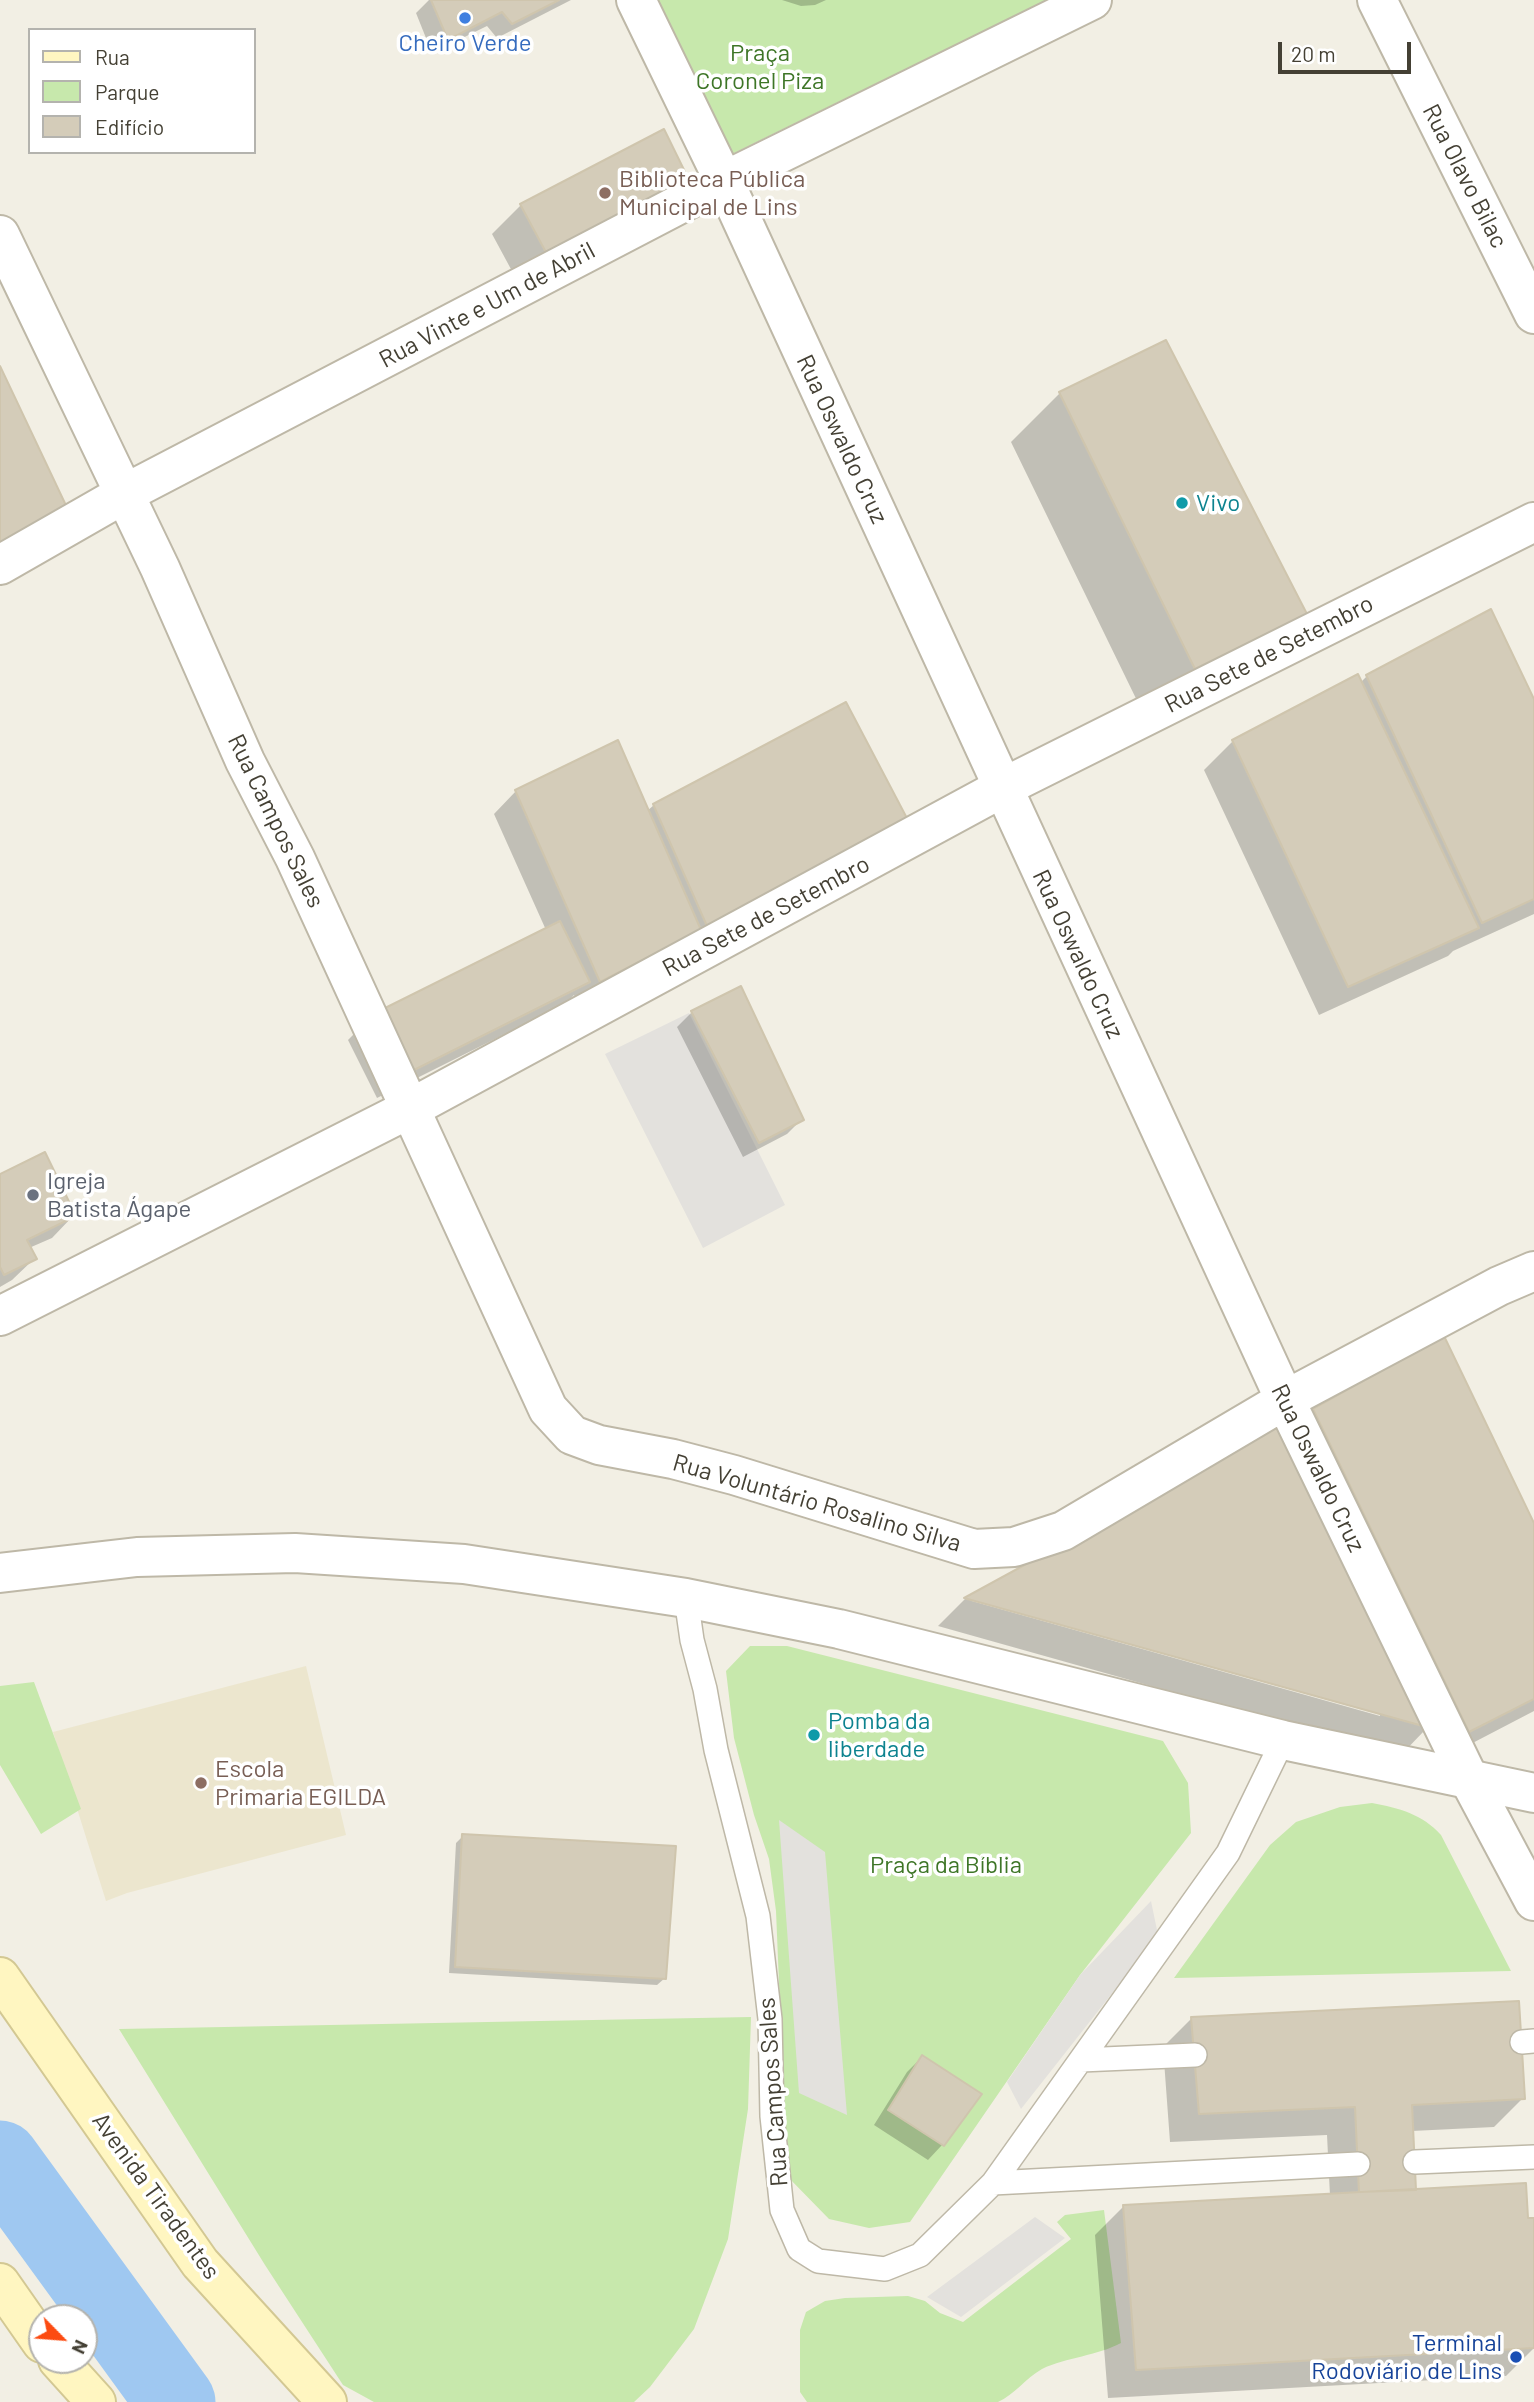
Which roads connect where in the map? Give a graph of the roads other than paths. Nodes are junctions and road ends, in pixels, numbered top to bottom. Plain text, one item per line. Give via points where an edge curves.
1 (636, 0) edge
2 (1092, 0) edge
3 (1377, 0) edge
4 (724, 181) junction
5 (0, 235) edge
6 (1534, 314) edge
7 (124, 494) junction
8 (1534, 522) edge
9 (0, 565) edge
10 (1002, 788) junction
11 (411, 1108) junction
12 (1534, 1270) edge
13 (0, 1316) edge
14 (1285, 1400) junction
15 (548, 1409) joint
16 (0, 1573) edge
17 (686, 1598) junction
18 (1283, 1740) junction
19 (1470, 1781) junction
20 (1534, 1793) edge
21 (1534, 1901) edge
22 (0, 1977) edge
23 (1195, 2055) dead end
24 (1081, 2060) junction
25 (1534, 2157) edge
26 (1415, 2162) dead end
27 (1358, 2165) dead end
28 (993, 2183) junction
29 (0, 2283) edge
30 (28, 2323) edge
31 (71, 2374) edge
32 (96, 2402) edge
33 (327, 2402) edge

1 - 4 street, Rua Oswaldo Cruz
2 - 4 street, Rua Vinte e Um de Abril
3 - 6 street, Rua Olavo Bilac
4 - 7 street, Rua Vinte e Um de Abril
4 - 10 street, Rua Oswaldo Cruz
5 - 7 street, Rua Campos Sales
7 - 9 street, Rua Vinte e Um de Abril
7 - 11 street, Rua Campos Sales
8 - 10 street, Rua Sete de Setembro
10 - 11 street, Rua Sete de Setembro
10 - 14 street, Rua Oswaldo Cruz
11 - 13 street, Rua Sete de Setembro
11 - 15 street, Rua Campos Sales
12 - 14 street, Rua Voluntário Rosalino Silva
14 - 15 street, Rua Voluntário Rosalino Silva via 1063,1531 1014,1547 974,1549 734,1475 599,1445 572,1435
14 - 19 street, Rua Oswaldo Cruz
16 - 17 street via 137,1557 295,1553 464,1563
17 - 18 street via 839,1629
17 - 28 lane, Rua Campos Sales via 716,1750 758,1916 770,2019 772,2116 782,2210 799,2249 818,2261 885,2269 920,2255
18 - 19 street
18 - 24 lane, Rua Campos Sales via 1228,1853
19 - 20 street
19 - 21 street, Rua Oswaldo Cruz
22 - 33 main road, Avenida Tiradentes via 200,2263
23 - 24 lane
24 - 28 lane, Rua Campos Sales
25 - 26 lane
27 - 28 lane
29 - 30 main road
31 - 32 main road

